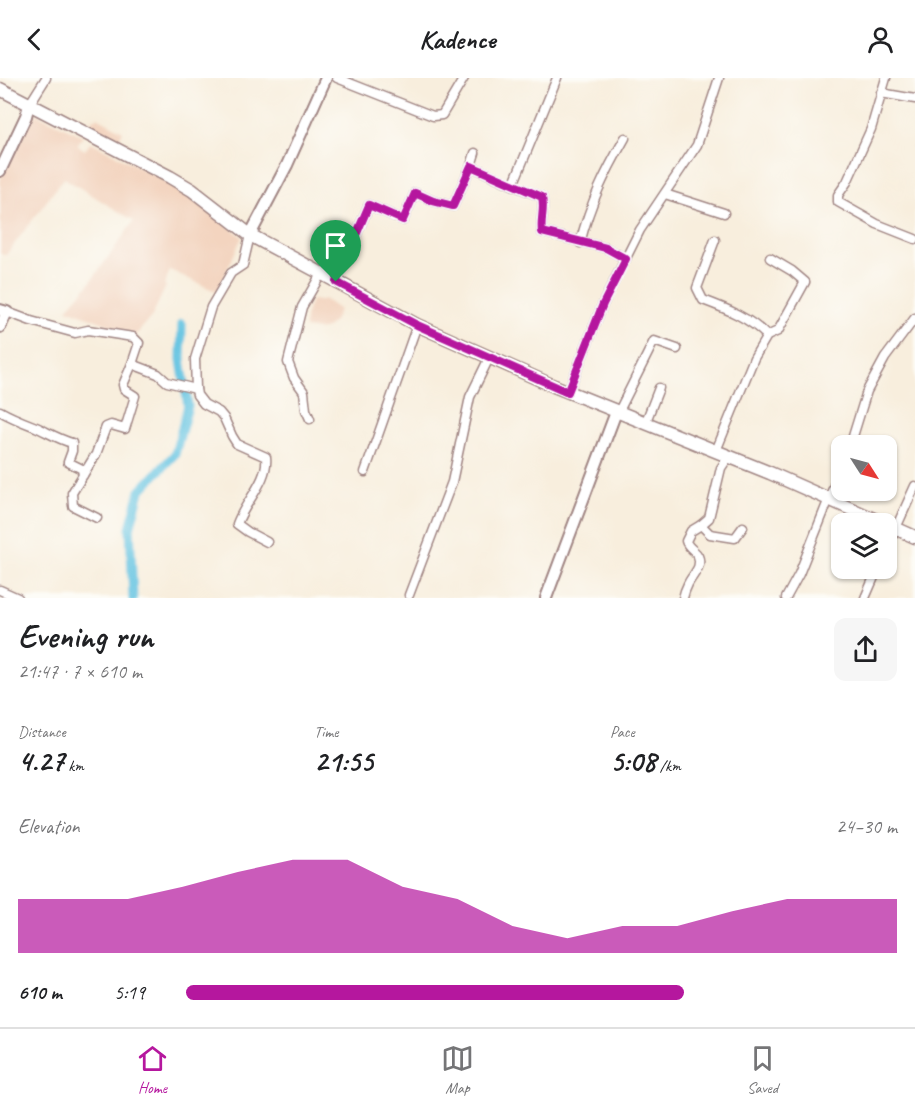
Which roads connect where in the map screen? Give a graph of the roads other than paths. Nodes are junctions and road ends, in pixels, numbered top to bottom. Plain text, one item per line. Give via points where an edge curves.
1 (46, 78) edge
2 (326, 78) edge
3 (337, 78) edge
4 (464, 78) edge
5 (556, 78) edge
6 (719, 78) edge
7 (886, 78) edge
8 (0, 89) edge
9 (881, 93) junction
10 (915, 99) edge
11 (29, 105) junction
12 (625, 138) dead end
13 (475, 153) dead end
14 (471, 166) junction
15 (0, 171) edge
16 (513, 185) junction
17 (664, 194) junction
18 (724, 213) dead end
19 (250, 235) junction
20 (715, 240) dead end
21 (915, 240) edge
22 (580, 243) junction
23 (770, 258) dead end
24 (626, 259) junction
25 (321, 274) junction
26 (336, 282) junction
27 (3, 311) edge
28 (915, 318) edge
29 (417, 325) junction
30 (0, 327) edge
31 (767, 336) junction
32 (677, 349) dead end
33 (489, 358) junction
34 (132, 364) junction
35 (193, 388) junction
36 (659, 388) dead end
37 (568, 392) junction
38 (0, 411) edge
39 (617, 413) junction
40 (310, 419) dead end
41 (645, 424) junction
42 (853, 435) edge
43 (716, 451) junction
44 (729, 456) junction
45 (365, 472) dead end
46 (83, 475) junction
47 (915, 486) edge
48 (831, 490) edge
49 (827, 499) junction
50 (860, 513) edge
51 (897, 513) edge
52 (97, 518) dead end
53 (701, 525) junction
54 (743, 527) dead end
55 (897, 529) edge
56 (915, 537) edge
57 (267, 542) dead end
58 (873, 579) edge
59 (0, 590) edge
60 (409, 595) dead end
61 (11, 597) edge
62 (546, 598) edge
63 (683, 598) edge
64 (786, 598) edge
65 (865, 598) edge

1 - 11 street
2 - 19 street
3 - 4 street via 438,116
5 - 16 street
6 - 17 street via 698,145
7 - 9 street
8 - 11 main road
9 - 10 street
9 - 21 street via 871,129 838,202
11 - 15 street
11 - 19 main road via 192,190
12 - 22 street via 601,180
13 - 14 street
14 - 16 street
14 - 26 street via 453,206 415,193 403,220 369,205
16 - 22 street via 542,197 542,232
17 - 18 street
17 - 24 street
19 - 25 main road
19 - 35 street via 243,265 231,273 211,307 195,358
20 - 31 street via 697,288 703,300 757,325
22 - 24 street via 606,248
23 - 31 street via 805,282 778,331
24 - 37 street via 603,304
25 - 26 main road
25 - 40 street via 302,307 288,362 304,392
26 - 29 main road
27 - 30 street
27 - 34 street via 75,333 88,330 133,337 139,343
28 - 42 street via 885,358 867,391
29 - 33 main road
29 - 45 street
31 - 43 street
32 - 39 street via 654,341
33 - 37 main road
33 - 60 street via 470,397 452,482
34 - 35 street via 167,382
34 - 46 street via 123,386 135,398 128,424 125,429 111,424 106,427
35 - 57 street via 204,404 224,418 237,444 266,457 255,493 237,524
36 - 41 street
37 - 39 main road
38 - 46 street via 72,443 68,462 82,469
39 - 41 main road
39 - 62 street
41 - 43 main road
43 - 44 main road
44 - 49 main road
44 - 53 street via 709,518
46 - 52 street via 72,494 73,506
47 - 51 street
48 - 49 street
49 - 50 main road
49 - 64 street
53 - 54 street via 710,534 735,538
53 - 63 street via 691,531 686,541 697,555 699,566
55 - 56 main road
58 - 65 street
59 - 61 street

